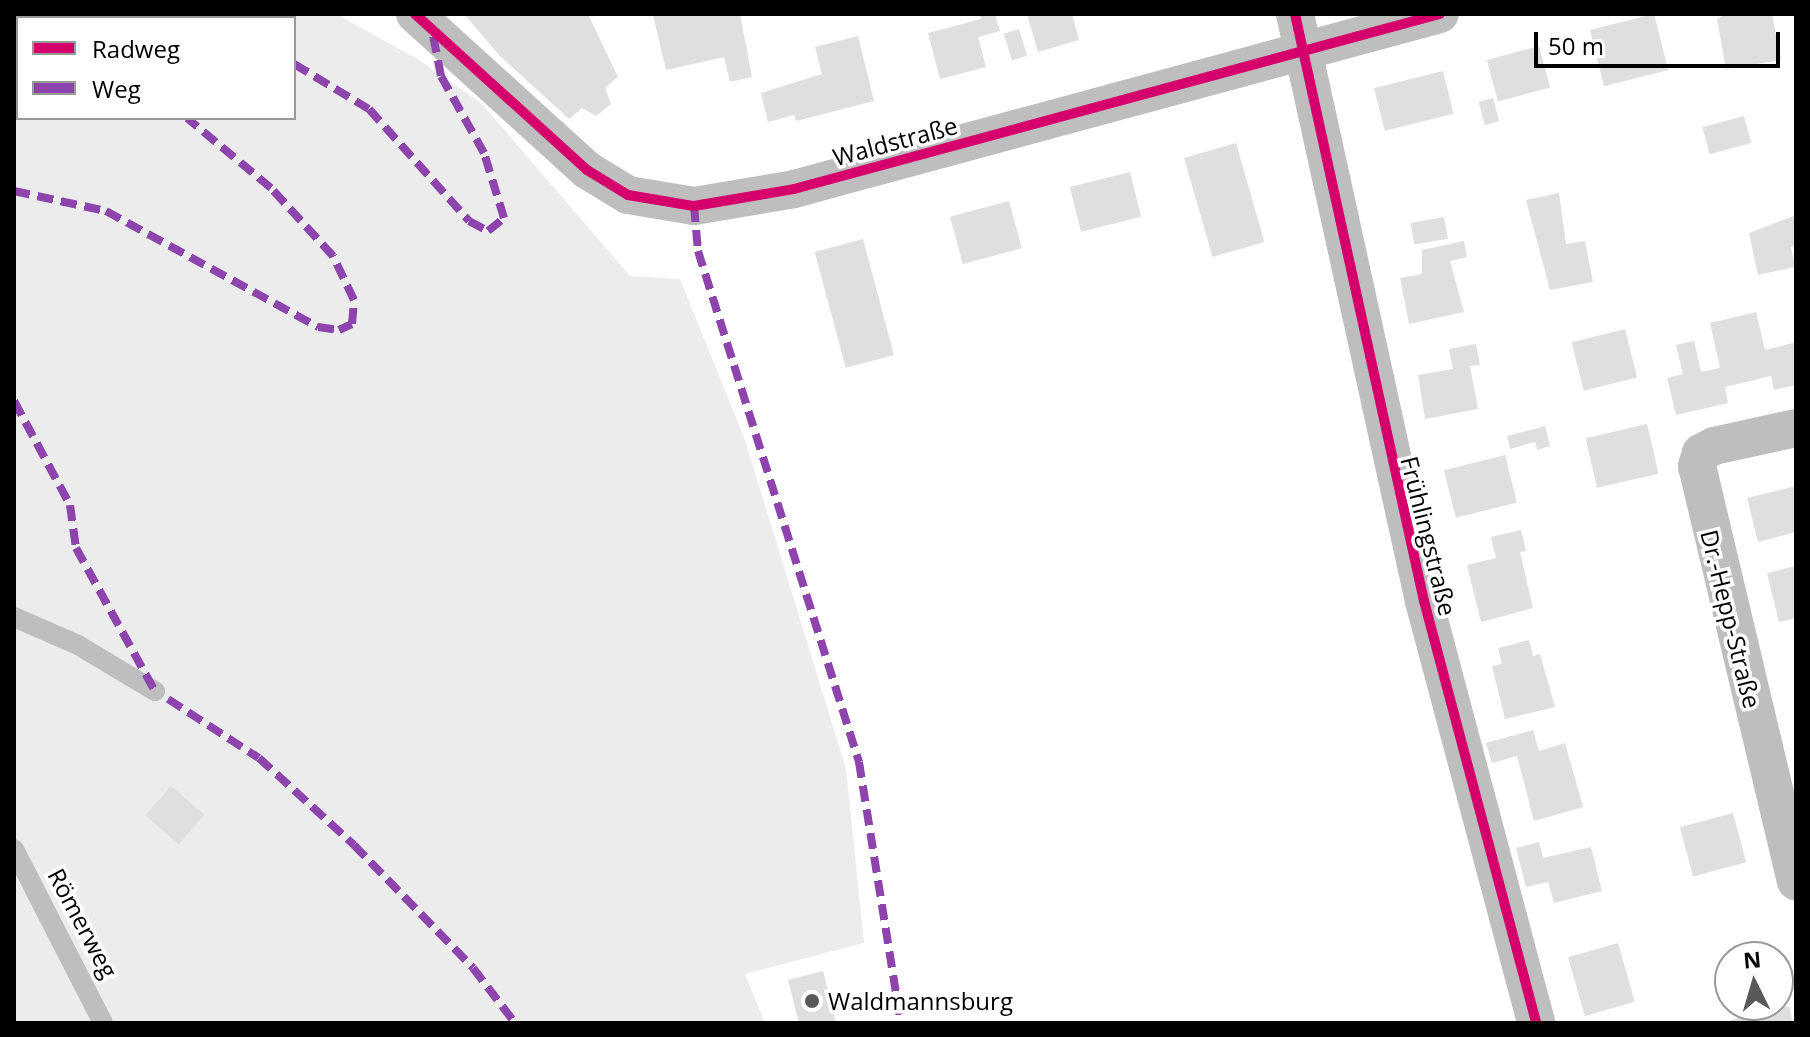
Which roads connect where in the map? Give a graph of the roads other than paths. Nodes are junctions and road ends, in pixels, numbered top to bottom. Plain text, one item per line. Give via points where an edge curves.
1 (415, 14) edge
2 (1295, 14) edge
3 (1440, 14) edge
4 (1302, 54) junction
5 (1796, 428) edge
6 (14, 617) edge
7 (155, 691) dead end
8 (14, 849) edge
9 (1796, 881) edge
10 (103, 1023) edge
11 (1536, 1023) edge

1 - 4 street, Waldstraße via 587,170 628,195 675,206 794,189
2 - 4 street, Frühlingstraße
3 - 4 street, Waldstraße
4 - 11 street, Frühlingstraße via 1424,601
5 - 9 street, Dr.-Hepp-Straße via 1714,446 1701,453 1697,466
6 - 7 lane via 78,645
8 - 10 lane, Römerweg

